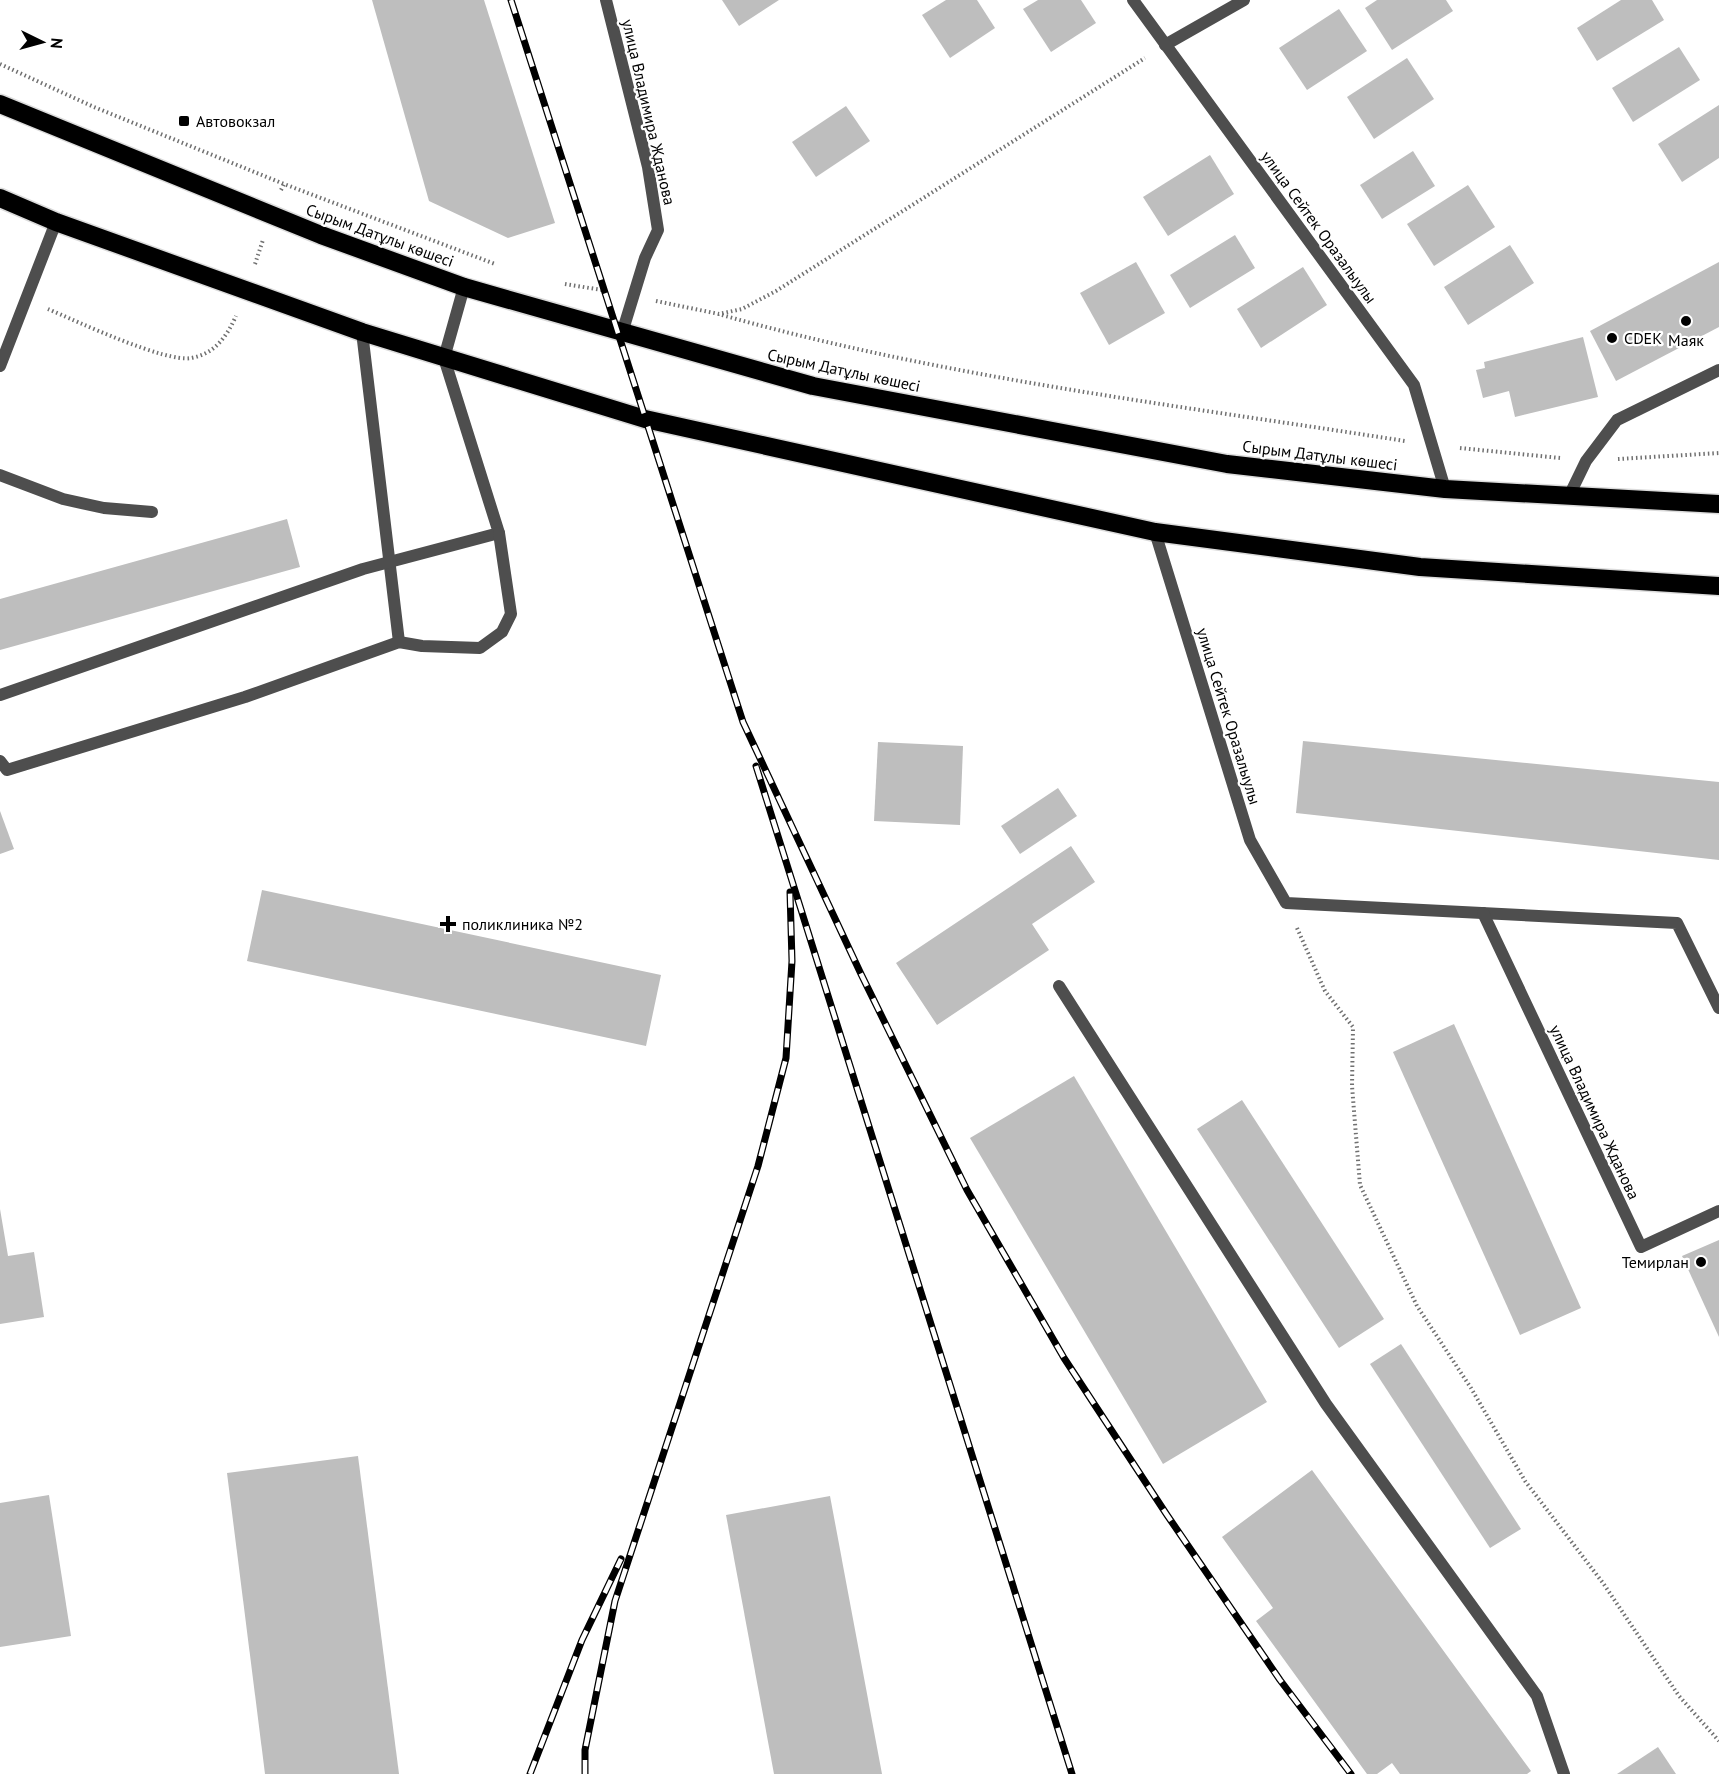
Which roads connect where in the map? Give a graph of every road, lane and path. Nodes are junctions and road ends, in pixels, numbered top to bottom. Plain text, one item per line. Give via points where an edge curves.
1 (606, 0) edge
2 (1133, 0) edge
3 (1244, 0) edge
4 (1165, 45) junction
5 (0, 64) edge
6 (0, 104) edge
7 (284, 184) junction
8 (0, 198) edge
9 (270, 214) junction
10 (56, 222) junction
11 (502, 266) dead end
12 (556, 282) dead end
13 (464, 287) junction
14 (246, 290) junction
15 (633, 296) junction
16 (25, 300) junction
17 (719, 314) junction
18 (362, 332) junction
19 (622, 333) junction
20 (444, 358) junction
21 (0, 366) edge
22 (1719, 370) edge
23 (1432, 445) junction
24 (0, 475) edge
25 (1445, 489) junction
26 (1569, 496) junction
27 (1719, 504) edge
28 (152, 512) dead end
29 (1155, 532) junction
30 (499, 533) junction
31 (388, 562) junction
32 (1719, 580) edge
33 (1719, 586) edge
34 (399, 642) junction
35 (0, 695) edge
36 (0, 761) edge
37 (1286, 903) junction
38 (1483, 913) junction
39 (1059, 986) dead end
40 (1719, 1008) edge
41 (1719, 1211) edge
42 (1719, 1741) edge
43 (1564, 1774) edge

1 - 15 street, улица Владимира Жданова via 648,167 658,230
2 - 4 street, улица Сейтек Оразалыулы
3 - 4 street
4 - 17 path via 776,291 742,309
4 - 23 street, улица Сейтек Оразалыулы via 1414,385
5 - 7 path via 94,107
6 - 9 highway, Сырым Датұлы көшесі
7 - 9 path
7 - 11 path
8 - 10 highway
9 - 13 highway, Сырым Датұлы көшесі
9 - 14 path
10 - 14 highway
10 - 16 street
12 - 15 path
13 - 19 highway, Сырым Датұлы көшесі
13 - 20 street
14 - 16 path via 227,335 208,353 189,359 152,351
14 - 18 highway
15 - 17 path
15 - 19 street, улица Владимира Жданова
16 - 21 street
17 - 23 path via 948,369
18 - 20 highway
18 - 31 street
19 - 25 highway, Сырым Датұлы көшесі via 825,389 1227,464
20 - 29 highway via 645,419
20 - 30 street
22 - 26 street via 1617,420 1586,461
23 - 25 street, улица Сейтек Оразалыулы
24 - 28 street via 63,499
25 - 26 highway, Сырым Датұлы көшесі
26 - 27 highway, Сырым Датұлы көшесі
29 - 33 highway via 1420,567
29 - 37 street, улица Сейтек Оразалыулы via 1250,840
30 - 31 street
30 - 34 street via 511,614 502,632 480,648
31 - 34 street
31 - 35 street
32 - 33 highway
34 - 36 street via 245,697 7,770
37 - 38 street
37 - 42 path via 1325,992 1353,1027 1352,1086 1360,1185 1417,1306 1525,1481 1603,1583 1679,1696
38 - 40 street via 1677,923
38 - 41 street, улица Владимира Жданова via 1641,1247
39 - 43 street via 1326,1404 1537,1695

